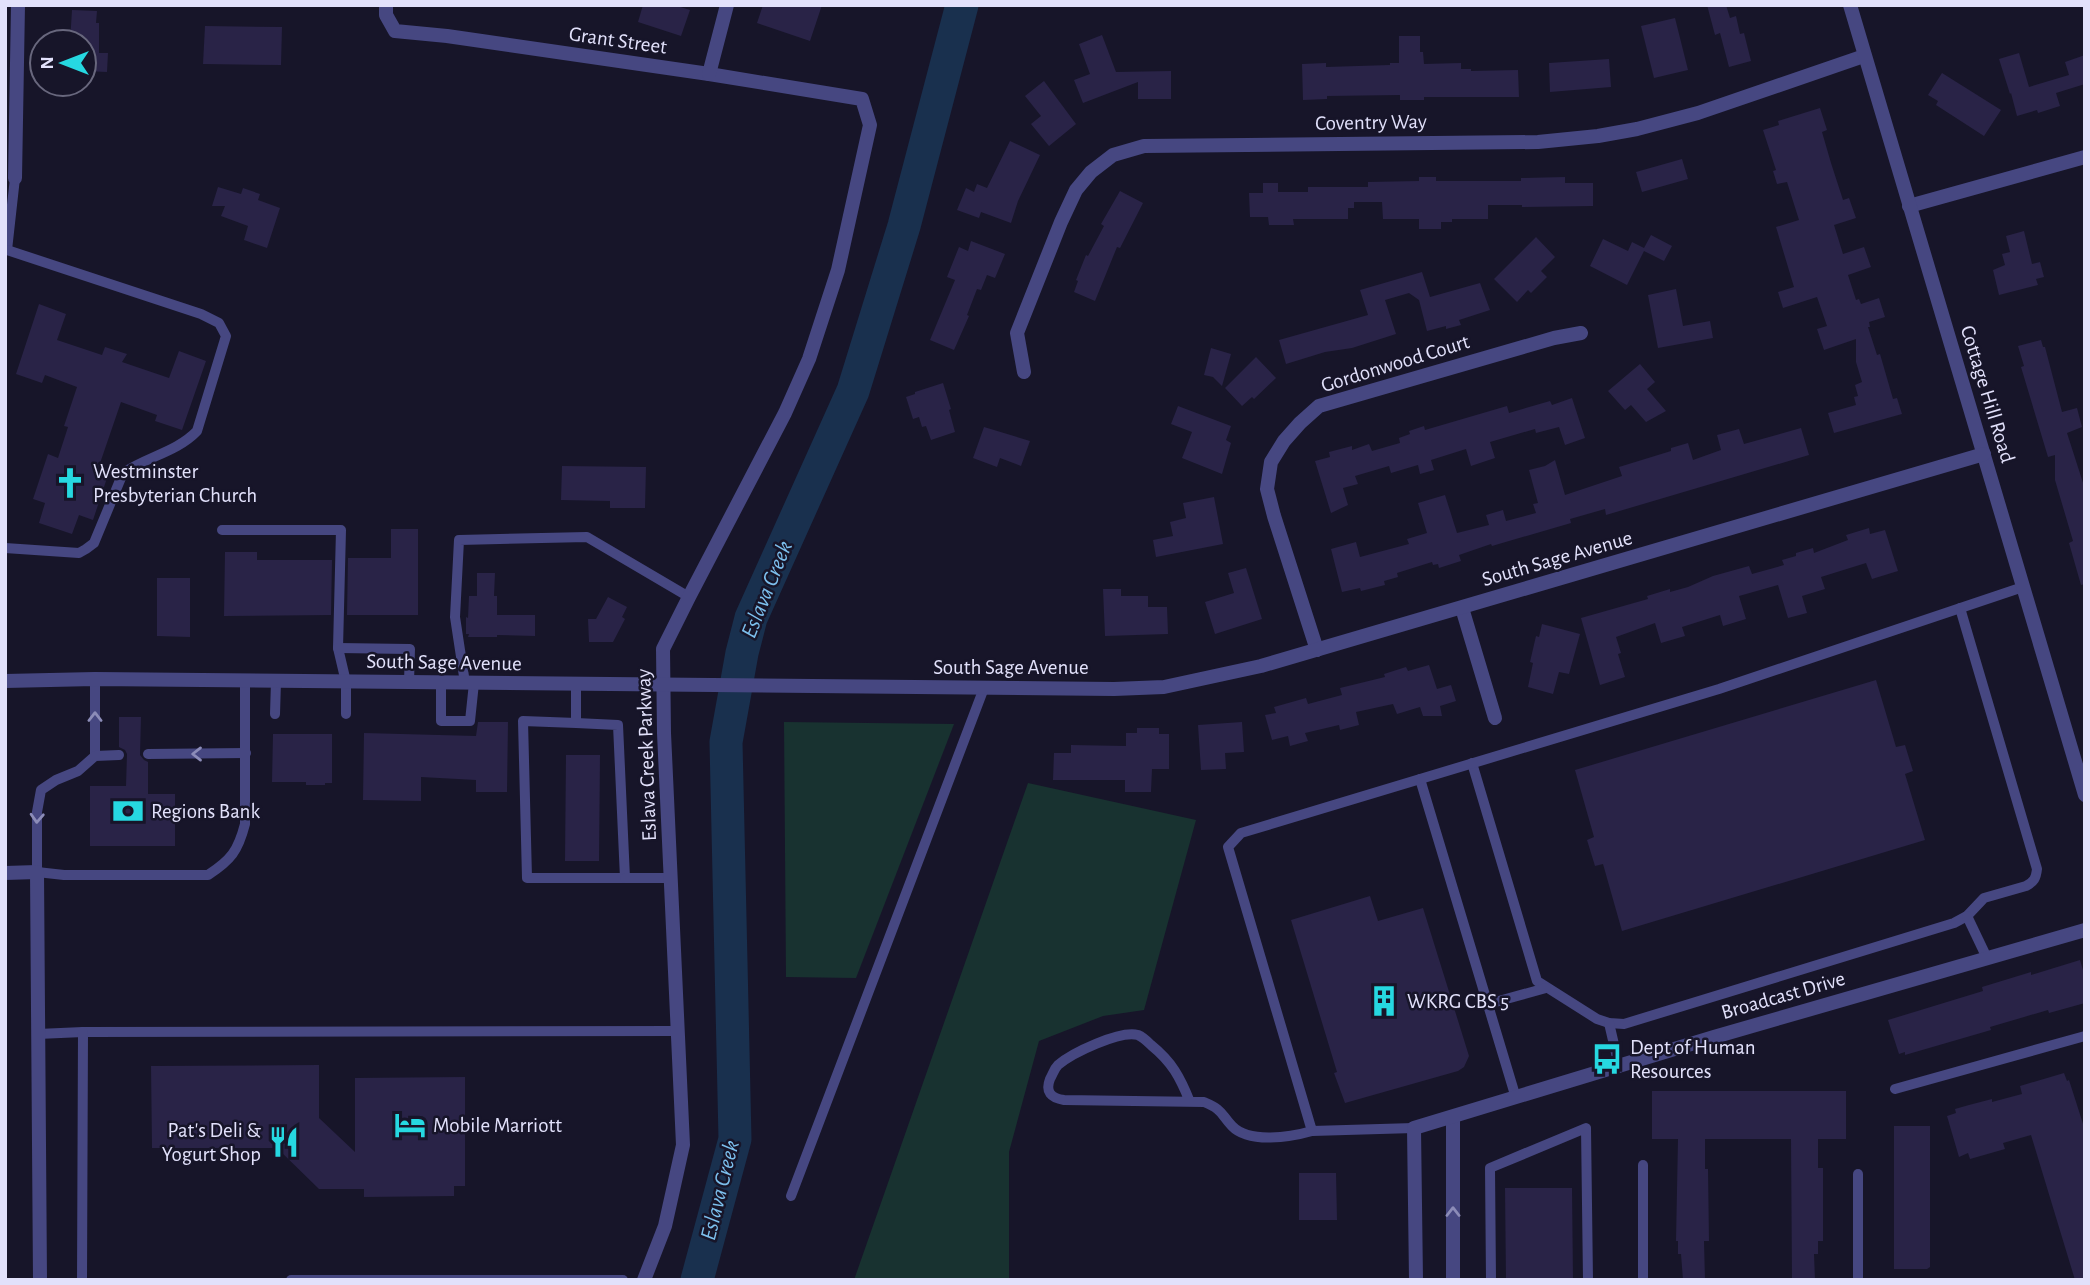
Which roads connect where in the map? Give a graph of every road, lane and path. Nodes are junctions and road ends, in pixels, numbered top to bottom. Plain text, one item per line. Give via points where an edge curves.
1 (18, 5) edge
2 (386, 5) edge
3 (727, 5) edge
4 (1850, 5) edge
5 (1864, 56) junction
6 (709, 74) junction
7 (862, 99) joint
8 (2085, 157) edge
9 (15, 178) joint
10 (1909, 206) junction
11 (6, 250) edge
12 (1581, 333) dead end
13 (1024, 372) dead end
14 (1984, 454) junction
15 (222, 530) dead end
16 (5, 548) edge
17 (2023, 587) junction
18 (689, 597) junction
19 (1462, 608) junction
20 (1960, 608) junction
21 (338, 648) junction
22 (1317, 650) junction
23 (95, 679) junction
24 (5, 681) edge
25 (245, 681) junction
26 (276, 681) junction
27 (346, 682) junction
28 (409, 682) junction
29 (441, 682) junction
30 (470, 683) junction
31 (576, 684) junction
32 (664, 685) junction
33 (984, 688) junction
34 (275, 714) dead end
35 (346, 714) dead end
36 (1495, 718) dead end
37 (576, 723) junction
38 (148, 754) dead end
39 (246, 754) junction
40 (120, 755) dead end
41 (95, 756) junction
42 (1472, 763) junction
43 (1420, 779) junction
44 (2085, 795) edge
45 (37, 872) junction
46 (5, 873) edge
47 (625, 878) junction
48 (671, 878) junction
49 (1967, 916) junction
50 (2085, 930) edge
51 (1987, 958) junction
52 (1546, 988) junction
53 (1488, 1004) junction
54 (1609, 1023) junction
55 (678, 1031) junction
56 (83, 1032) junction
57 (38, 1034) junction
58 (2085, 1036) edge
59 (1619, 1066) junction
60 (1895, 1089) dead end
61 (1516, 1098) junction
62 (1190, 1102) junction
63 (1453, 1117) junction
64 (1414, 1129) junction
65 (1312, 1131) junction
66 (1643, 1165) dead end
67 (1858, 1174) dead end
68 (791, 1196) dead end
69 (40, 1280) edge
70 (82, 1280) edge
71 (291, 1280) edge
72 (333, 1280) edge
73 (623, 1280) edge
74 (644, 1280) edge
75 (1416, 1280) edge
76 (1453, 1280) edge
77 (1491, 1280) edge
78 (1588, 1280) edge
79 (1643, 1280) edge
80 (1858, 1280) edge

1 - 9 street
2 - 6 street, Grant Street via 395,31
3 - 6 street
4 - 5 street, Cottage Hill Road
5 - 10 street, Cottage Hill Road
5 - 13 street, Coventry Way via 1698,113 1598,136 1538,142 1144,145 1113,155 1076,190 1061,222 1017,333
6 - 7 street, Grant Street
7 - 18 street, Eslava Creek Parkway via 870,125 838,270 809,359
8 - 10 street
9 - 11 lane
10 - 14 street, Cottage Hill Road
11 - 16 lane via 201,314 219,323 226,336 197,431 186,442 123,473 94,542 79,553
12 - 22 street, Gordonwood Court via 1319,407 1284,441 1271,462 1267,489
14 - 17 street, Cottage Hill Road
14 - 19 street, South Sage Avenue
15 - 21 lane via 341,530
17 - 20 lane
17 - 44 street, Cottage Hill Road
18 - 30 lane via 587,537 460,540 455,617
18 - 32 street, Eslava Creek Parkway via 663,649
19 - 22 street, South Sage Avenue
19 - 36 street
20 - 42 lane via 1719,689
20 - 49 lane via 2037,869 2032,883 1984,898
21 - 27 lane
21 - 28 lane via 410,649
22 - 33 street, South Sage Avenue via 1164,687
23 - 24 street, South Sage Avenue
23 - 25 street, South Sage Avenue
41 -> 23 lane
25 - 26 street, South Sage Avenue
25 - 39 lane
26 - 27 street, South Sage Avenue
26 - 34 lane
27 - 28 street, South Sage Avenue
27 - 35 lane
28 - 29 street, South Sage Avenue
29 - 30 street, South Sage Avenue
29 - 30 lane via 441,721 470,721
30 - 31 street, South Sage Avenue
31 - 32 street, South Sage Avenue
31 - 37 lane
32 - 33 street, South Sage Avenue
32 - 48 street, Eslava Creek Parkway
33 - 68 lane
37 - 47 lane via 618,725
37 - 47 lane via 523,721 527,878
39 -> 38 lane
39 - 45 lane via 245,824 240,845 227,863 208,875
40 - 41 lane
41 -> 45 lane via 78,771 41,790
42 - 43 lane
42 - 52 lane via 1535,977
43 - 53 lane
43 - 65 lane via 1241,832 1228,847
45 - 46 street
45 - 57 street
47 - 48 lane
48 - 55 street, Eslava Creek Parkway
49 - 51 lane
49 - 54 lane via 1624,1024
50 - 51 street, Broadcast Drive
51 - 59 street, Broadcast Drive
52 - 53 lane
52 - 54 lane
53 - 61 lane
54 - 59 lane
55 - 56 lane
55 - 74 street, Eslava Creek Parkway via 683,1145 665,1226
56 - 57 lane
56 - 70 lane
57 - 69 street
58 - 60 lane
59 - 61 street, Broadcast Drive
61 - 63 street, Broadcast Drive
62 - 62 lane via 1064,1100 1049,1094 1047,1086 1056,1067 1071,1056 1117,1036 1140,1035 1178,1073
62 - 65 lane via 1215,1107 1239,1132 1253,1136 1291,1137
63 - 64 street, Broadcast Drive
76 -> 63 street
64 - 65 lane
64 - 75 street
66 - 79 lane
67 - 80 lane
71 - 72 lane
72 - 73 lane
77 - 78 lane via 1490,1168 1586,1129

